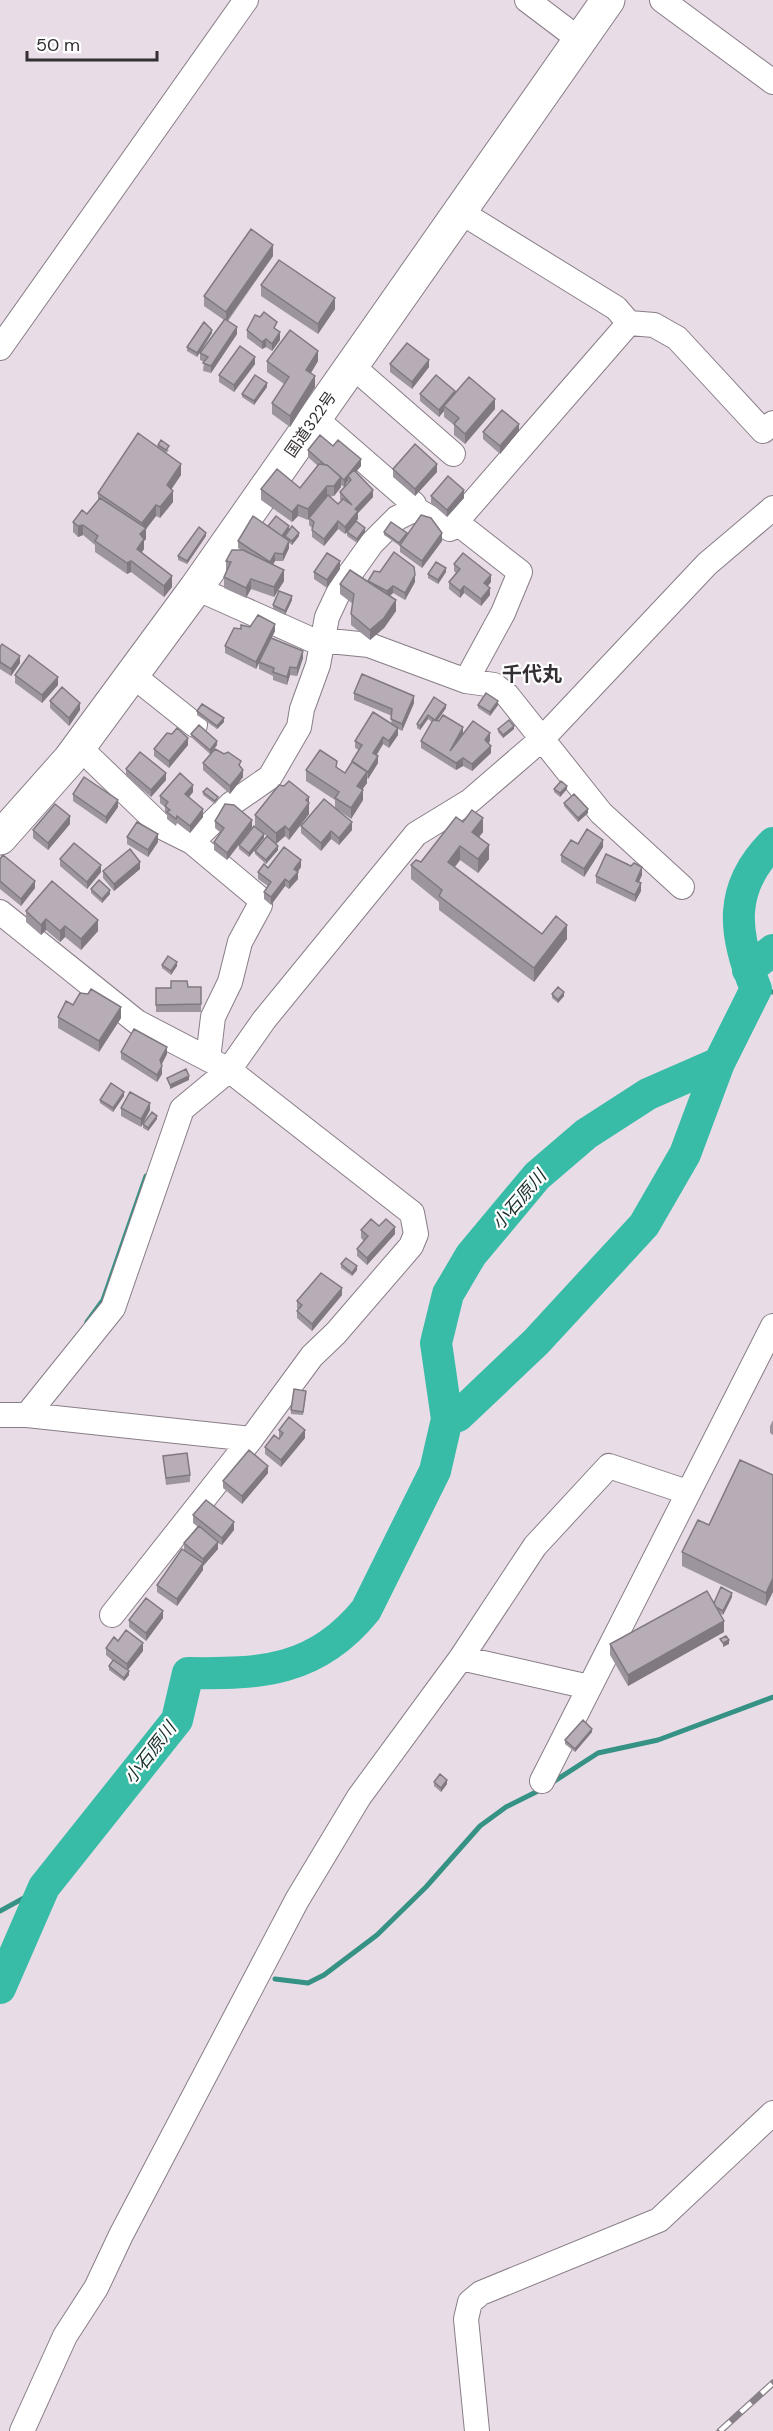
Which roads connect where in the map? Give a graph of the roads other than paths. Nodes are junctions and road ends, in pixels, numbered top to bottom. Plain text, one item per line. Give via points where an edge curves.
1 (246, 0) edge
2 (527, 0) edge
3 (608, 0) edge
4 (662, 0) edge
5 (580, 40) junction
6 (773, 82) edge
7 (459, 211) junction
8 (628, 323) junction
9 (0, 348) edge
10 (351, 365) junction
11 (315, 418) junction
12 (773, 423) edge
13 (453, 454) dead end
14 (773, 508) edge
15 (415, 509) junction
16 (456, 522) junction
17 (196, 588) junction
18 (325, 639) junction
19 (131, 674) junction
20 (466, 681) junction
21 (195, 725) edge
22 (539, 734) junction
23 (79, 747) junction
24 (0, 838) edge
25 (192, 842) junction
26 (682, 887) dead end
27 (0, 912) edge
28 (218, 1064) junction
29 (773, 1326) edge
30 (0, 1415) edge
31 (27, 1415) junction
32 (251, 1438) junction
33 (687, 1492) junction
34 (112, 1615) dead end
35 (461, 1658) junction
36 (589, 1687) junction
37 (542, 1781) dead end
38 (773, 2113) edge
39 (22, 2431) edge
40 (477, 2431) edge

1 - 9 street
2 - 5 street
3 - 5 highway, 国道322号
4 - 6 street
5 - 7 highway, 国道322号
7 - 8 street via 616,308
7 - 10 highway, 国道322号
8 - 12 street via 654,325 677,338 763,431
8 - 16 street
10 - 11 highway, 国道322号
10 - 13 street
11 - 15 street via 414,504
11 - 17 highway, 国道322号
14 - 22 street via 708,564
15 - 16 street via 450,529
15 - 18 street via 397,518 372,543 342,585 327,616
16 - 20 street via 520,572
17 - 18 street via 310,639
17 - 19 highway, 国道322号
18 - 20 street via 369,645
18 - 25 street via 299,727 270,777 231,804
19 - 21 street
19 - 23 highway, 国道322号
20 - 22 street via 494,685
22 - 26 street via 601,813
22 - 28 street via 470,801 416,834 264,1020
23 - 24 highway, 国道322号
23 - 25 street via 162,828
25 - 28 street via 259,898 260,905 240,942 231,982 213,1017
27 - 28 street via 137,1022
28 - 31 street via 182,1109 113,1308
28 - 32 street via 412,1213 416,1234 411,1246 336,1334 312,1356
29 - 33 street
30 - 31 street
31 - 32 street
32 - 34 street
33 - 35 street via 609,1466 535,1546
33 - 36 street
35 - 36 street
35 - 39 street via 358,1797 297,1900 96,2288 65,2336
36 - 37 street
38 - 40 street via 659,2220 481,2293 470,2302 466,2319

